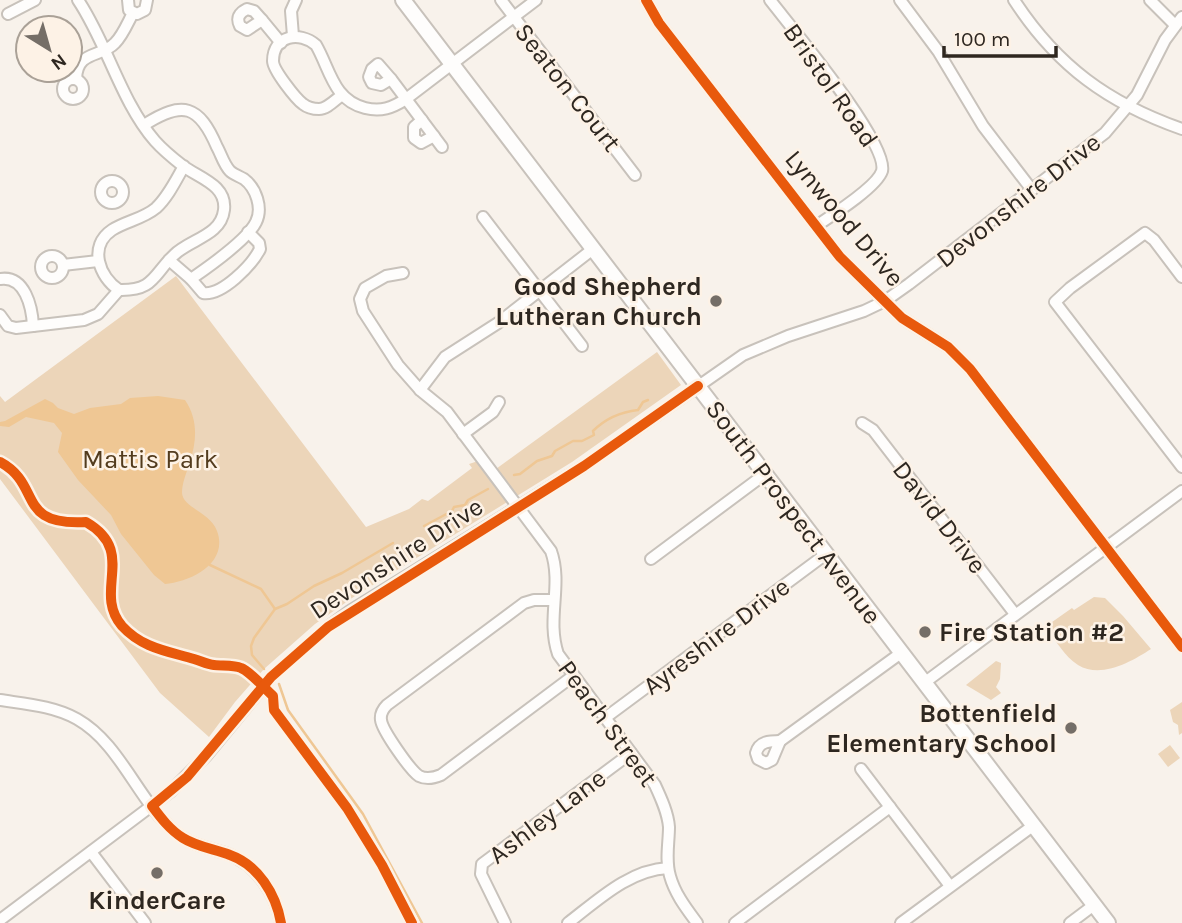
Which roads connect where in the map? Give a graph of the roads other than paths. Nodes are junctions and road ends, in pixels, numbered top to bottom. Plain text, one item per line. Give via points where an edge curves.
1 (35, 0) edge
2 (78, 0) edge
3 (128, 0) edge
4 (146, 0) edge
5 (296, 0) edge
6 (403, 0) edge
7 (501, 0) edge
8 (536, 0) edge
9 (646, 0) edge
10 (770, 0) edge
11 (900, 0) edge
12 (1014, 0) edge
13 (1150, 0) edge
14 (133, 13) junction
15 (8, 14) dead end
16 (514, 17) junction
17 (262, 20) dead end
18 (1179, 21) edge
19 (293, 36) junction
20 (281, 43) junction
21 (105, 49) junction
22 (84, 60) edge
23 (452, 65) junction
24 (391, 79) dead end
25 (342, 95) junction
26 (406, 99) junction
27 (1128, 107) junction
28 (422, 120) junction
29 (144, 125) junction
30 (1182, 129) edge
31 (434, 136) junction
32 (442, 147) dead end
33 (184, 166) junction
34 (230, 171) junction
35 (635, 175) dead end
36 (214, 184) junction
37 (1032, 190) junction
38 (117, 201) dead end
39 (483, 217) dead end
40 (127, 223) junction
41 (816, 226) junction
42 (248, 232) junction
43 (593, 249) junction
44 (169, 260) junction
45 (97, 261) junction
46 (63, 265) dead end
47 (403, 273) dead end
48 (1182, 277) edge
49 (0, 279) edge
50 (191, 279) junction
51 (120, 290) junction
52 (539, 292) junction
53 (885, 301) junction
54 (0, 315) edge
55 (33, 326) junction
56 (582, 346) dead end
57 (698, 386) junction
58 (420, 390) junction
59 (499, 402) dead end
60 (862, 423) dead end
61 (463, 434) junction
62 (1182, 467) edge
63 (765, 474) junction
64 (1182, 491) edge
65 (519, 507) junction
66 (1106, 547) junction
67 (826, 554) junction
68 (651, 559) dead end
69 (554, 600) junction
70 (1015, 614) junction
71 (1182, 647) edge
72 (901, 653) junction
73 (573, 677) junction
74 (924, 682) junction
75 (0, 700) edge
76 (606, 718) junction
77 (780, 741) dead end
78 (631, 753) junction
79 (861, 769) dead end
80 (152, 806) junction
81 (890, 807) junction
82 (1034, 825) junction
83 (92, 852) junction
84 (668, 868) junction
85 (950, 886) junction
86 (1094, 905) junction
87 (0, 920) edge
88 (145, 923) edge
89 (281, 923) edge
90 (505, 923) edge
91 (568, 923) edge
92 (697, 923) edge
93 (735, 923) edge
94 (901, 923) edge
95 (1070, 923) edge
96 (1108, 923) edge

1 - 15 street
2 - 21 street
3 - 14 street
4 - 14 street via 145,10
5 - 19 street via 291,12
6 - 23 main road, South Prospect Avenue
7 - 16 street, Seaton Court
8 - 16 street
9 - 41 street, Lynwood Drive
10 - 41 street, Bristol Road via 855,111 883,163 877,179
11 - 37 street via 938,51 983,126
12 - 27 street via 1058,56
13 - 18 street
14 - 21 street via 116,43
16 - 23 street
16 - 35 street, Seaton Court
17 - 20 street
18 - 27 street, Devonshire Drive
19 - 20 street
19 - 25 street via 316,45
20 - 25 street via 273,64 302,103 322,108
21 - 22 street
21 - 29 street
23 - 26 street
23 - 43 main road, South Prospect Avenue
24 - 26 street
25 - 26 street via 373,110
26 - 28 street
27 - 30 street
27 - 37 street, Devonshire Drive via 1105,133
28 - 31 street
28 - 31 street via 414,127 414,138 421,143
29 - 33 street
29 - 34 street via 177,110 200,115
31 - 32 street
33 - 36 street
33 - 40 street via 159,205
34 - 36 street
34 - 42 street via 255,191 256,222
36 - 44 street via 225,209 219,225
37 - 53 street, Devonshire Drive
38 - 40 street
39 - 52 street
40 - 45 street via 105,236
41 - 53 street, Lynwood Drive
42 - 50 street
42 - 50 street via 260,248 238,276 208,294
43 - 52 street
43 - 57 main road, South Prospect Avenue
44 - 50 street
44 - 51 street via 144,287
45 - 46 street
45 - 51 street
47 - 58 street, Peach Street via 365,288 360,299 398,365
48 - 62 street via 1149,234 1142,234 1056,300
49 - 55 street via 19,285 32,305
51 - 55 street via 98,314 84,320
52 - 56 street
52 - 58 street via 445,357
53 - 57 street, Devonshire Drive via 761,346
53 - 66 street, Lynwood Drive via 970,369
54 - 55 street via 8,326
57 - 63 main road, South Prospect Avenue
57 - 65 street, Devonshire Drive
58 - 61 street, Peach Street via 447,412
59 - 61 street
60 - 70 street, David Drive via 873,429
61 - 65 street, Peach Street
63 - 67 main road, South Prospect Avenue
63 - 68 street
64 - 66 street
65 - 69 street, Peach Street via 551,551 557,576
65 - 80 street, Devonshire Drive via 328,627 262,686 187,777
66 - 70 street
66 - 71 street, Lynwood Drive
67 - 72 main road, South Prospect Avenue
67 - 76 street, Ayreshire Drive
69 - 73 street, Peach Street via 555,645
69 - 73 street via 524,603 387,705 381,721 415,773 431,779
70 - 74 street
72 - 74 main road, South Prospect Avenue
72 - 77 street
73 - 76 street, Peach Street
74 - 82 main road, South Prospect Avenue
75 - 80 street via 52,709 86,725
76 - 78 street, Peach Street
78 - 84 street, Peach Street via 655,785 665,810
78 - 90 street, Ashley Lane via 482,864 481,874
79 - 81 street
80 - 83 street, Devonshire Drive
80 - 89 street via 183,838 238,858 258,874 275,899
81 - 85 street
81 - 93 street
82 - 85 street
82 - 86 main road, South Prospect Avenue
83 - 87 street, Devonshire Drive
83 - 88 street
84 - 91 street via 632,877
84 - 92 street, Peach Street via 678,897
85 - 94 street
86 - 95 street
86 - 96 main road, South Prospect Avenue

